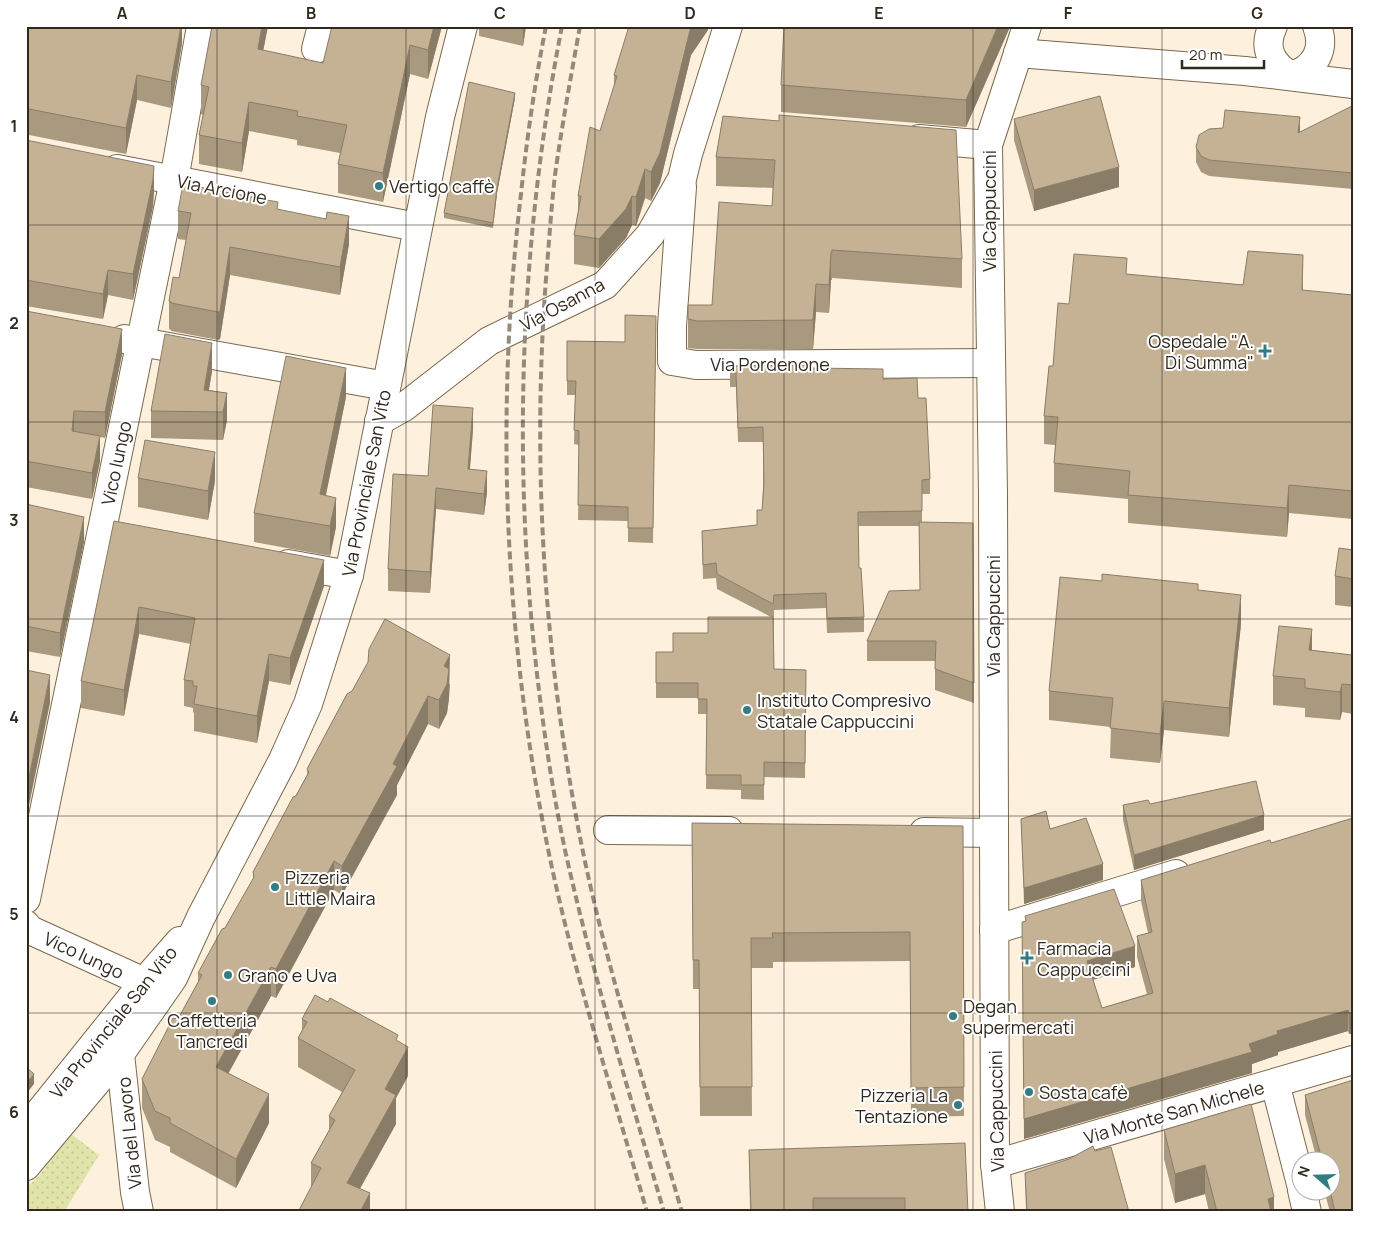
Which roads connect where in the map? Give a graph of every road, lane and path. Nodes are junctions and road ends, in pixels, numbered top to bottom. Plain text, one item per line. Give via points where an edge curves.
1 (201, 26) edge
2 (463, 26) edge
3 (728, 26) edge
4 (1027, 26) edge
5 (1273, 26) edge
6 (1317, 26) edge
7 (1018, 53) junction
8 (1292, 76) junction
9 (1353, 84) edge
10 (890, 137) edge
11 (988, 145) junction
12 (91, 163) edge
13 (682, 179) junction
14 (174, 180) junction
15 (417, 227) junction
16 (650, 235) junction
17 (678, 238) junction
18 (103, 335) edge
19 (141, 343) junction
20 (992, 363) junction
21 (386, 386) junction
22 (379, 421) junction
23 (73, 524) edge
24 (102, 530) junction
25 (130, 535) edge
26 (264, 559) edge
27 (349, 575) junction
28 (608, 830) dead end
29 (756, 831) edge
30 (904, 832) edge
31 (993, 833) junction
32 (1202, 866) edge
33 (26, 899) edge
34 (201, 917) junction
35 (26, 925) edge
36 (994, 930) junction
37 (144, 982) junction
38 (120, 1054) junction
39 (1353, 1060) edge
40 (1275, 1083) junction
41 (26, 1129) edge
42 (1292, 1150) edge
43 (995, 1164) junction
44 (26, 1166) edge
45 (140, 1212) edge
46 (1000, 1212) edge

1 - 14 street, Vico lungo
2 - 15 street, Via Provinciale San Vito
3 - 13 street, Via Osanna
4 - 7 street, Via Cappuccini
5 - 8 street via 1268,40 1269,52 1278,67
6 - 8 street via 1321,45 1318,56 1311,66
7 - 8 street
7 - 11 street, Via Cappuccini
8 - 9 street
10 - 11 street
11 - 20 street, Via Cappuccini
12 - 14 street, Via Arcione
13 - 16 street, Via Osanna
13 - 17 street, Via Pordenone
14 - 15 street, Via Arcione
14 - 19 street, Vico lungo
15 - 21 street, Via Provinciale San Vito
16 - 17 street
16 - 22 street, Via Osanna via 605,285 488,340 404,407
17 - 20 street, Via Pordenone via 672,361 696,364
18 - 19 street
19 - 21 street
19 - 24 street, Vico lungo
20 - 31 street, Via Cappuccini
21 - 22 street, Via Provinciale San Vito
22 - 27 street, Via Provinciale San Vito
23 - 24 street
24 - 25 street
24 - 33 street, Vico lungo
26 - 27 street
27 - 34 street, Via Provinciale San Vito via 308,704 283,760
28 - 29 street
30 - 31 street
31 - 36 street, Via Cappuccini
32 - 36 street
34 - 37 street, Via Provinciale San Vito
34 - 38 street, Via Provinciale San Vito via 173,978
35 - 37 street, Vico lungo via 30,930
36 - 43 street, Via Cappuccini
37 - 41 street, Via Provinciale San Vito
38 - 44 street, Via Provinciale San Vito
38 - 45 street, Via del Lavoro
39 - 40 street, Via Monte San Michele
40 - 42 street
40 - 43 street, Via Monte San Michele
43 - 46 street, Via Cappuccini

